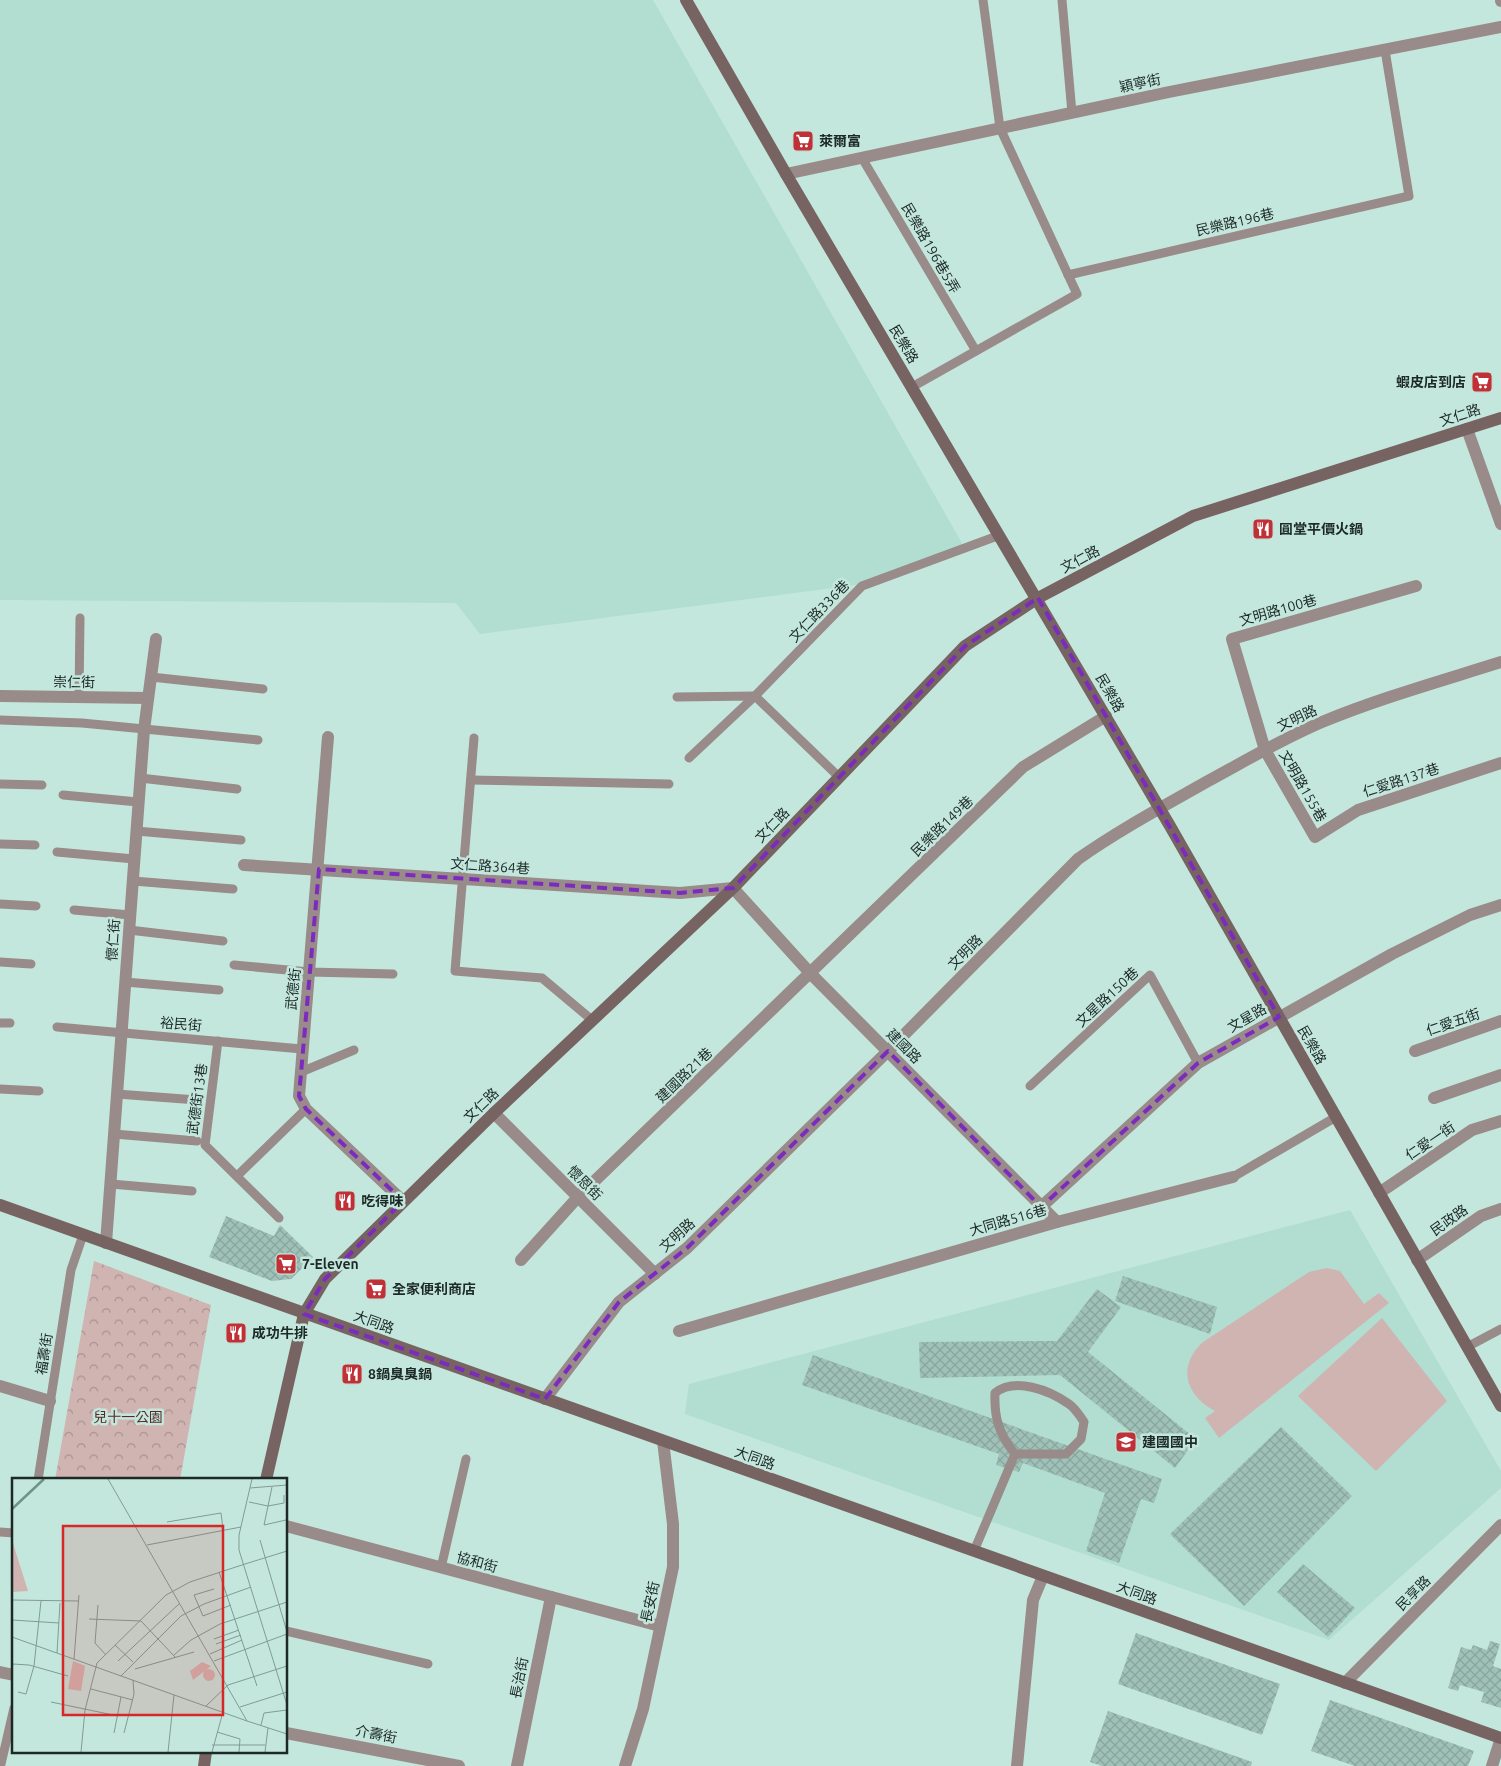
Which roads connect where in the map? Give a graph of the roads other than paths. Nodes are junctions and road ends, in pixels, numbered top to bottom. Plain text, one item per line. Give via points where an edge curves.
1 (686, 0) edge
2 (983, 0) edge
3 (1062, 0) edge
4 (1501, 27) edge
5 (1385, 50) junction
6 (1072, 113) junction
7 (1000, 128) junction
8 (862, 158) junction
9 (786, 174) junction
10 (1068, 275) junction
11 (976, 351) junction
12 (912, 387) junction
13 (1501, 418) edge
14 (1467, 429) junction
15 (1501, 524) edge
16 (1000, 535) junction
17 (1416, 586) dead end
18 (1038, 598) junction
19 (80, 618) dead end
20 (156, 639) dead end
21 (1501, 662) edge
22 (151, 677) junction
23 (264, 688) dead end
24 (0, 696) edge
25 (676, 696) dead end
26 (755, 696) junction
27 (79, 697) junction
28 (148, 698) junction
29 (1106, 716) junction
30 (0, 720) edge
31 (144, 730) junction
32 (328, 737) dead end
33 (474, 738) dead end
34 (258, 740) dead end
35 (1265, 750) junction
36 (689, 758) dead end
37 (1501, 764) edge
38 (839, 777) junction
39 (140, 778) junction
40 (471, 780) junction
41 (0, 784) edge
42 (669, 784) dead end
43 (42, 785) dead end
44 (237, 789) dead end
45 (63, 795) dead end
46 (138, 802) junction
47 (1160, 808) junction
48 (136, 831) junction
49 (1316, 837) joint
50 (241, 840) dead end
51 (0, 844) edge
52 (35, 845) dead end
53 (57, 852) dead end
54 (134, 859) junction
55 (244, 865) dead end
56 (319, 869) junction
57 (462, 879) junction
58 (133, 880) junction
59 (732, 888) junction
60 (233, 889) dead end
61 (0, 904) edge
62 (1501, 905) edge
63 (36, 906) dead end
64 (74, 910) dead end
65 (130, 915) junction
66 (129, 930) junction
67 (223, 941) dead end
68 (0, 962) edge
69 (31, 964) dead end
70 (234, 965) dead end
71 (310, 972) junction
72 (392, 974) dead end
73 (811, 974) junction
74 (125, 982) junction
75 (219, 990) dead end
76 (1279, 1017) junction
77 (592, 1020) junction
78 (1501, 1022) edge
79 (0, 1023) edge
80 (10, 1024) dead end
81 (57, 1027) dead end
82 (122, 1033) junction
83 (218, 1041) junction
84 (302, 1049) junction
85 (354, 1050) dead end
86 (888, 1051) junction
87 (1415, 1051) dead end
88 (1198, 1063) junction
89 (301, 1072) junction
90 (1501, 1075) edge
91 (1030, 1086) dead end
92 (0, 1089) edge
93 (39, 1091) dead end
94 (117, 1094) junction
95 (1434, 1098) dead end
96 (197, 1100) dead end
97 (306, 1109) junction
98 (494, 1113) junction
99 (1336, 1117) junction
100 (1501, 1121) edge
101 (114, 1134) junction
102 (197, 1141) dead end
103 (237, 1176) junction
104 (1233, 1177) joint
105 (111, 1184) junction
106 (192, 1191) dead end
107 (1379, 1193) junction
108 (578, 1197) junction
109 (403, 1201) junction
110 (0, 1206) edge
111 (1042, 1207) junction
112 (1501, 1209) edge
113 (279, 1218) dead end
114 (1057, 1222) junction
115 (83, 1235) junction
116 (106, 1243) junction
117 (521, 1260) dead end
118 (1417, 1260) junction
119 (655, 1274) junction
120 (304, 1314) junction
121 (1501, 1329) edge
122 (679, 1331) dead end
123 (1467, 1347) junction
124 (0, 1386) edge
125 (545, 1399) junction
126 (50, 1401) junction
127 (1501, 1406) edge
128 (663, 1441) junction
129 (1015, 1454) junction
130 (466, 1459) dead end
131 (38, 1478) edge
132 (266, 1478) edge
133 (1501, 1525) edge
134 (288, 1527) edge
135 (974, 1551) junction
136 (442, 1568) junction
137 (1043, 1576) junction
138 (551, 1597) junction
139 (660, 1626) junction
140 (288, 1631) edge
141 (428, 1664) dead end
142 (1345, 1683) junction
143 (12, 1717) edge
144 (288, 1733) edge
145 (1501, 1738) edge
146 (1, 1764) edge
147 (459, 1766) edge
148 (517, 1766) edge
149 (625, 1766) edge
150 (1017, 1766) edge
151 (1492, 1766) edge

1 - 9 main road, 民樂路
2 - 7 lane
3 - 6 lane
4 - 5 street, 穎寧街
5 - 6 street, 穎寧街
5 - 10 lane, 民樂路196巷 via 1408,196
6 - 7 street, 穎寧街
7 - 8 street, 穎寧街
7 - 10 lane
8 - 9 street, 穎寧街
8 - 11 lane, 民樂路196巷5弄
9 - 12 main road, 民樂路
10 - 11 lane via 1077,294
11 - 12 lane
12 - 16 main road, 民樂路
13 - 14 main road, 文仁路
14 - 15 street
14 - 18 main road, 文仁路 via 1193,516
16 - 18 main road, 民樂路
16 - 26 lane, 文仁路336巷 via 862,586
17 - 35 street, 文明路100巷 via 1232,639
18 - 29 main road, 民樂路
18 - 38 main road, 文仁路 via 965,646
19 - 27 lane
20 - 22 street, 懷仁街
21 - 35 street, 文明路 via 1397,694 1322,722
22 - 23 lane
22 - 28 street, 懷仁街
24 - 27 street, 崇仁街
25 - 26 lane
26 - 36 lane, 文仁路336巷
26 - 38 lane
27 - 28 street, 崇仁街
28 - 31 street, 懷仁街
29 - 47 main road, 民樂路
29 - 73 street, 民樂路149巷 via 1023,767
30 - 31 lane via 82,723
31 - 34 lane
31 - 39 street, 懷仁街
32 - 56 street, 武德街
33 - 40 lane
35 - 47 street, 文明路
35 - 49 street, 文明路155巷
37 - 49 street, 仁愛路137巷 via 1358,810
38 - 59 main road, 文仁路
39 - 44 lane
39 - 46 street, 懷仁街
40 - 42 lane
40 - 57 lane
41 - 43 lane
45 - 46 lane
46 - 48 street, 懷仁街
47 - 76 main road, 民樂路
47 - 86 street, 文明路 via 1078,859
48 - 50 lane
48 - 54 street, 懷仁街
51 - 52 lane
53 - 54 lane
54 - 58 street, 懷仁街
55 - 56 street, 文仁路364巷
56 - 57 street, 文仁路364巷
56 - 71 street, 武德街
57 - 59 street, 文仁路364巷 via 680,893
57 - 77 lane via 455,971 542,978
58 - 60 lane
58 - 65 street, 懷仁街
59 - 73 street, 建國路
59 - 77 main road, 文仁路
61 - 63 lane
62 - 76 street, 文星路 via 1470,915 1392,954
64 - 65 lane
65 - 66 street, 懷仁街
66 - 67 lane
66 - 74 street, 懷仁街
68 - 69 lane
70 - 71 lane
71 - 72 lane
71 - 84 street, 武德街
73 - 86 street, 建國路
73 - 108 street, 建國路21巷
74 - 75 lane
74 - 82 street, 懷仁街
76 - 88 street, 文星路
76 - 99 main road, 民樂路
77 - 98 main road, 文仁路
78 - 87 street, 仁愛五街
79 - 80 lane
81 - 82 lane, 裕民街
82 - 83 lane, 裕民街
82 - 94 street, 懷仁街
83 - 84 lane, 裕民街
83 - 103 lane, 武德街13巷 via 205,1145
84 - 89 street, 武德街
85 - 89 lane
86 - 111 street, 建國路
86 - 119 street, 文明路 via 687,1248
88 - 91 lane, 文星路150巷 via 1150,975
88 - 111 street, 文星路
89 - 97 street, 武德街 via 300,1096
90 - 95 street
92 - 93 lane
94 - 96 lane
94 - 101 street, 懷仁街
97 - 103 lane
97 - 109 street
98 - 108 street, 懷恩街
98 - 109 main road, 文仁路
99 - 104 lane, 大同路516巷
99 - 107 main road, 民樂路
100 - 107 street, 仁愛一街 via 1472,1130
101 - 102 lane
101 - 105 street, 懷仁街
103 - 113 lane, 武德街13巷
104 - 114 street, 大同路516巷
105 - 106 lane
105 - 116 street, 懷仁街
107 - 118 main road, 民樂路
108 - 117 street, 建國路21巷
108 - 119 street, 懷恩街
109 - 120 main road, 文仁路 via 326,1279
110 - 115 main road, 大同路
111 - 114 street, 建國路
112 - 118 street, 民政路 via 1481,1216
114 - 122 street, 大同路516巷
115 - 116 main road, 大同路
115 - 126 lane, 福壽街 via 71,1270
116 - 120 main road, 大同路
118 - 123 main road, 民樂路
119 - 125 street, 文明路 via 619,1302
120 - 125 main road, 大同路
120 - 132 main road, 文仁路
121 - 123 lane
123 - 127 main road, 民樂路
124 - 126 street
125 - 128 main road, 大同路
126 - 131 lane, 福壽街
128 - 135 main road, 大同路
128 - 139 street, 長安街 via 673,1524 673,1567
129 - 129 lane via 1066,1454 1081,1439 1084,1422 1070,1404 1046,1392 1022,1386 1003,1387 995,1393 996,1422
129 - 135 lane
130 - 136 lane
133 - 142 street, 民享路
134 - 136 street, 協和街
135 - 137 main road, 大同路
136 - 138 street, 協和街
137 - 142 main road, 大同路
137 - 150 street via 1033,1600
138 - 139 street, 協和街
138 - 148 street, 長治街
139 - 149 street, 長安街 via 643,1709
140 - 141 lane
142 - 145 main road, 大同路
143 - 146 lane
144 - 147 street, 介壽街
145 - 151 street

